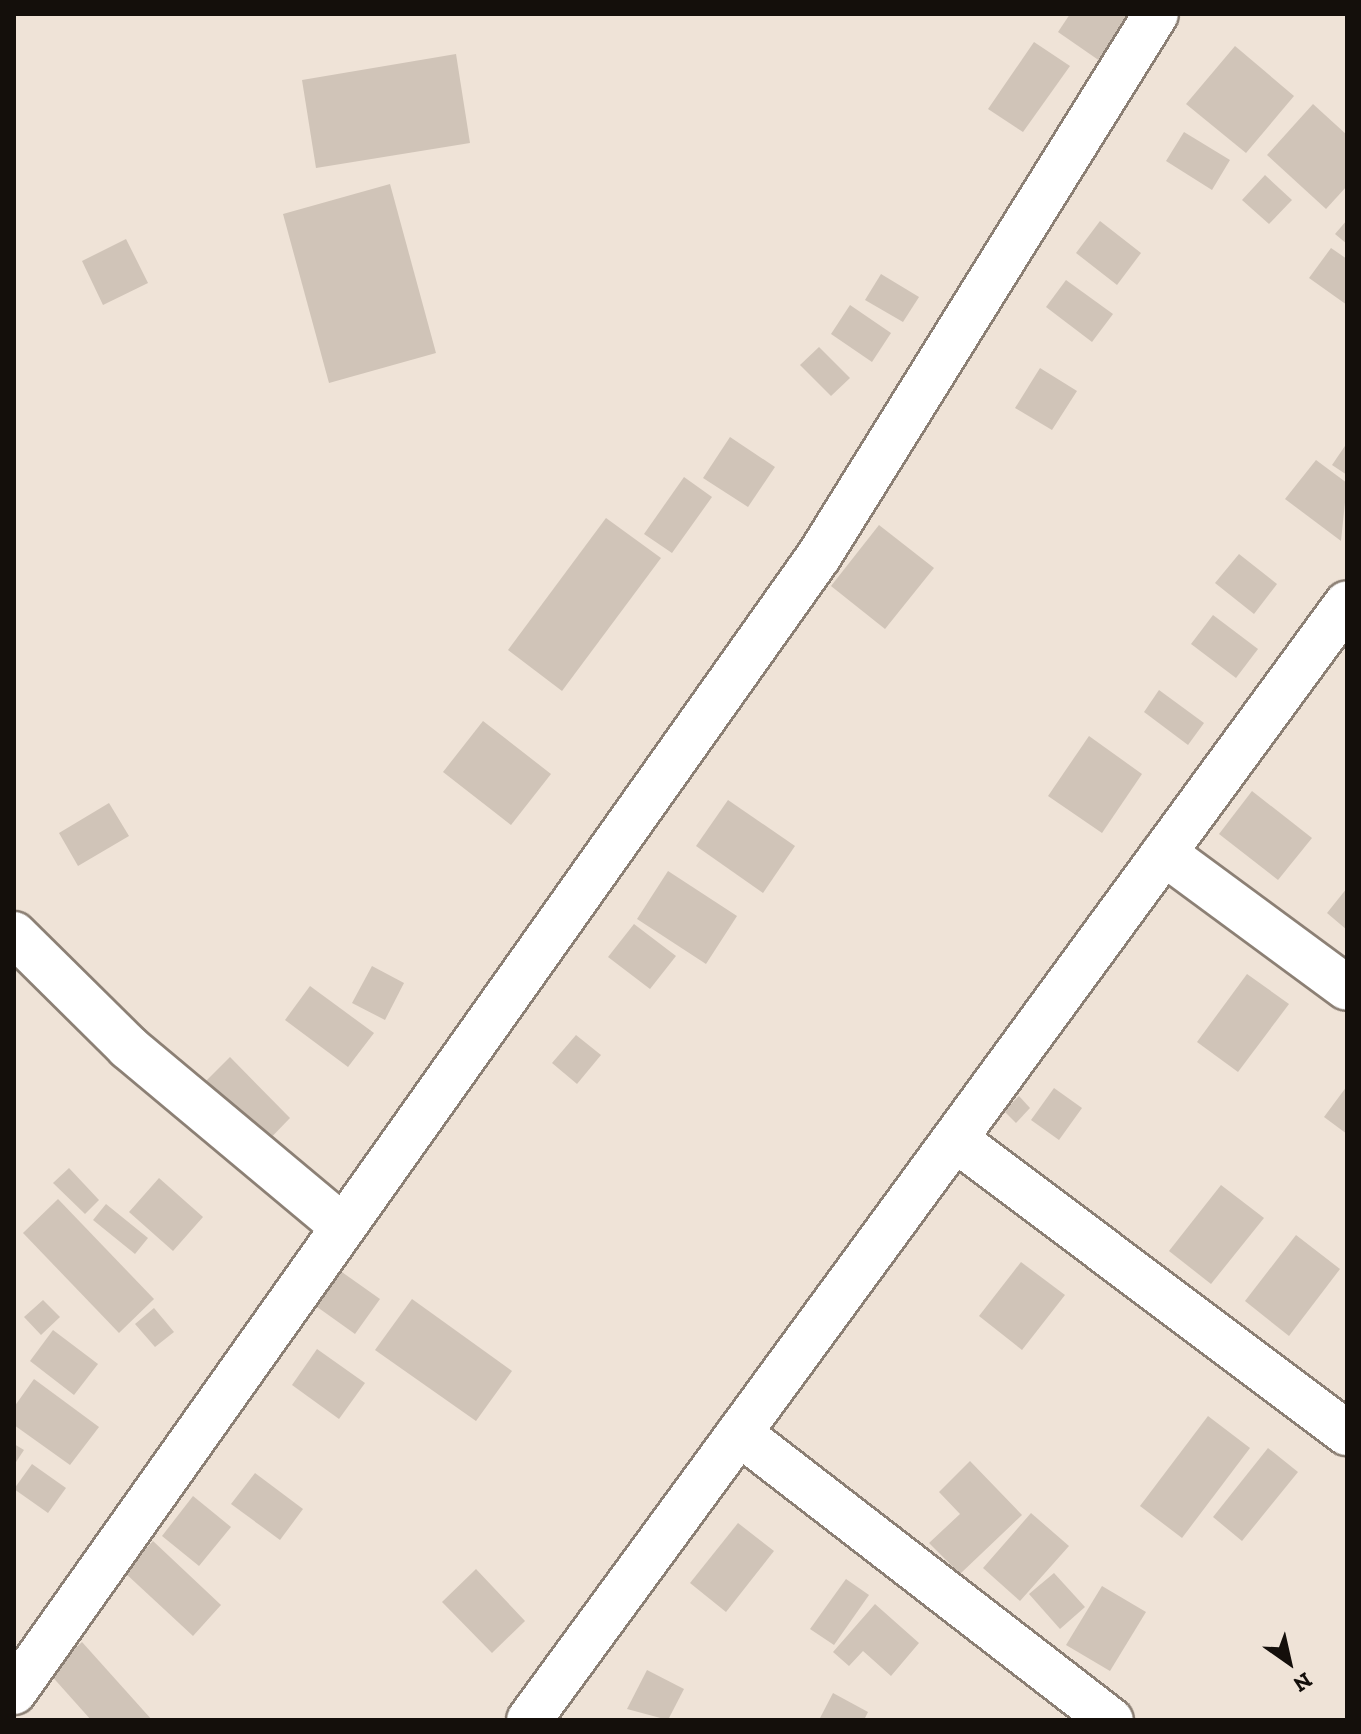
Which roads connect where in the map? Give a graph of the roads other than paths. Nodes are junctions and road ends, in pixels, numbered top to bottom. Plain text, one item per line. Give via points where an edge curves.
1 (1156, 14) edge
2 (1347, 603) edge
3 (1164, 853) junction
4 (14, 934) edge
5 (1347, 988) edge
6 (955, 1139) junction
7 (342, 1226) junction
8 (739, 1433) junction
9 (1347, 1433) edge
10 (14, 1692) edge
11 (529, 1720) edge
12 (1111, 1720) edge

1 - 7 street via 819,556
2 - 3 street
3 - 5 street
3 - 6 street
4 - 7 street via 128,1047
6 - 8 street
6 - 9 street
7 - 10 street
8 - 11 street
8 - 12 street

